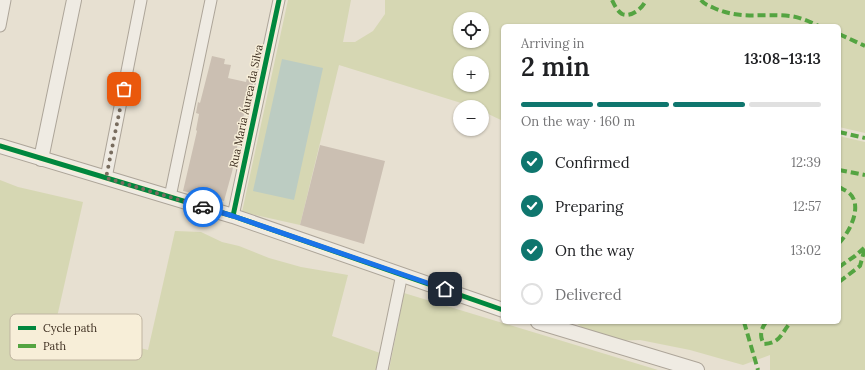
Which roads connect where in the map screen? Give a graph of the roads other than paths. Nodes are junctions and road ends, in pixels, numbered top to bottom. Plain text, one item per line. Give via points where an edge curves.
1 (5, 0) edge
2 (74, 0) edge
3 (141, 0) edge
4 (211, 0) edge
5 (279, 0) edge
6 (0, 26) edge
7 (0, 146) edge
8 (41, 158) junction
9 (106, 178) junction
10 (170, 197) junction
11 (233, 216) junction
12 (402, 274) junction
13 (501, 309) edge
14 (545, 324) edge
15 (382, 370) edge
16 (697, 370) edge

1 - 6 street
2 - 8 street
3 - 9 street
4 - 10 street
5 - 11 street, Rua Maria Áurea da Silva
7 - 8 street
8 - 9 street
9 - 10 street
10 - 11 street
11 - 12 street
12 - 13 street
12 - 15 street
14 - 16 street

